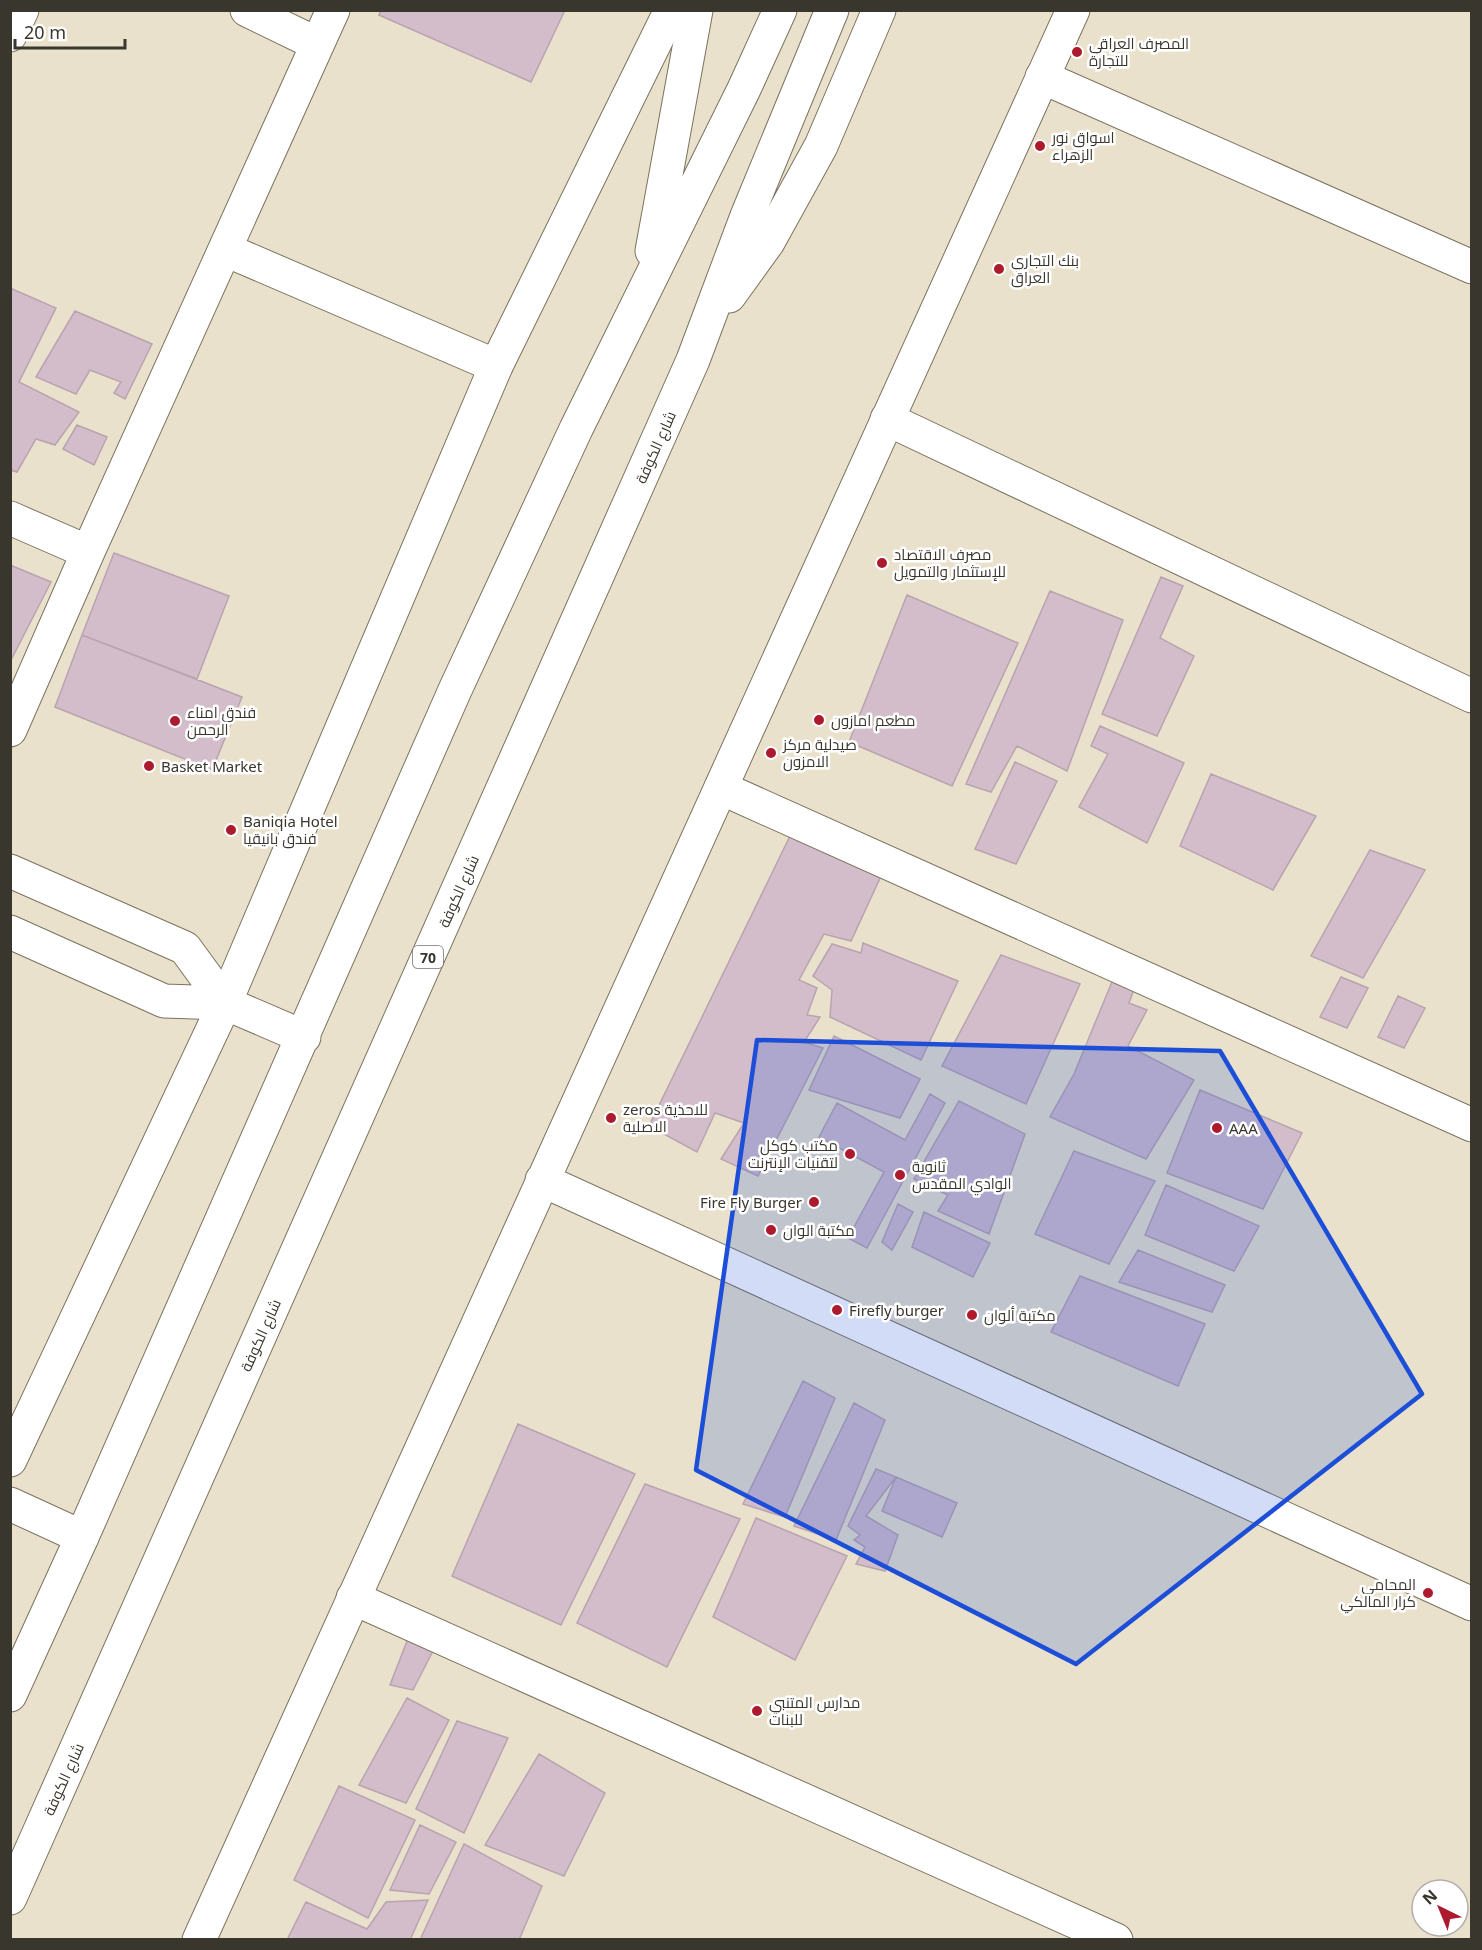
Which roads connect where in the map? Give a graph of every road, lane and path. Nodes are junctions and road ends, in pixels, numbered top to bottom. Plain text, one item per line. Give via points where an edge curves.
1 (22, 10) edge
2 (246, 10) edge
3 (333, 10) edge
4 (671, 10) edge
5 (696, 10) edge
6 (780, 10) edge
7 (832, 10) edge
8 (879, 10) edge
9 (1072, 10) edge
10 (10, 35) edge
11 (317, 44) junction
12 (1042, 77) junction
13 (226, 250) junction
14 (1472, 267) edge
15 (645, 292) junction
16 (693, 360) junction
17 (496, 366) junction
18 (887, 419) junction
19 (10, 519) edge
20 (88, 552) junction
21 (1472, 696) edge
22 (10, 730) edge
23 (720, 788) junction
24 (10, 871) edge
25 (10, 932) edge
26 (225, 1003) junction
27 (304, 1037) junction
28 (1472, 1125) edge
29 (542, 1180) junction
30 (10, 1460) edge
31 (10, 1504) edge
32 (82, 1537) junction
33 (353, 1598) junction
34 (1472, 1604) edge
35 (10, 1695) edge
36 (10, 1898) edge
37 (205, 1937) edge
38 (1116, 1940) edge

1 - 10 main road
2 - 11 main road
3 - 11 main road
4 - 17 main road
5 - 15 main road
6 - 15 main road
7 - 16 main road, شارع الكوفة / 70
8 - 16 main road via 821,146 768,242 734,286
9 - 12 main road
11 - 13 main road
12 - 14 main road
12 - 18 main road
13 - 17 main road
13 - 20 main road
15 - 27 main road via 576,429 455,690
16 - 36 main road, شارع الكوفة / 70
17 - 26 main road
18 - 21 main road
18 - 23 main road
19 - 20 main road
20 - 22 main road
23 - 28 main road
23 - 29 main road
24 - 26 main road via 185,948
25 - 26 main road via 164,1001
26 - 27 main road
26 - 30 main road
27 - 32 main road
29 - 33 main road
29 - 34 main road
31 - 32 main road
32 - 35 main road
33 - 37 main road
33 - 38 main road

